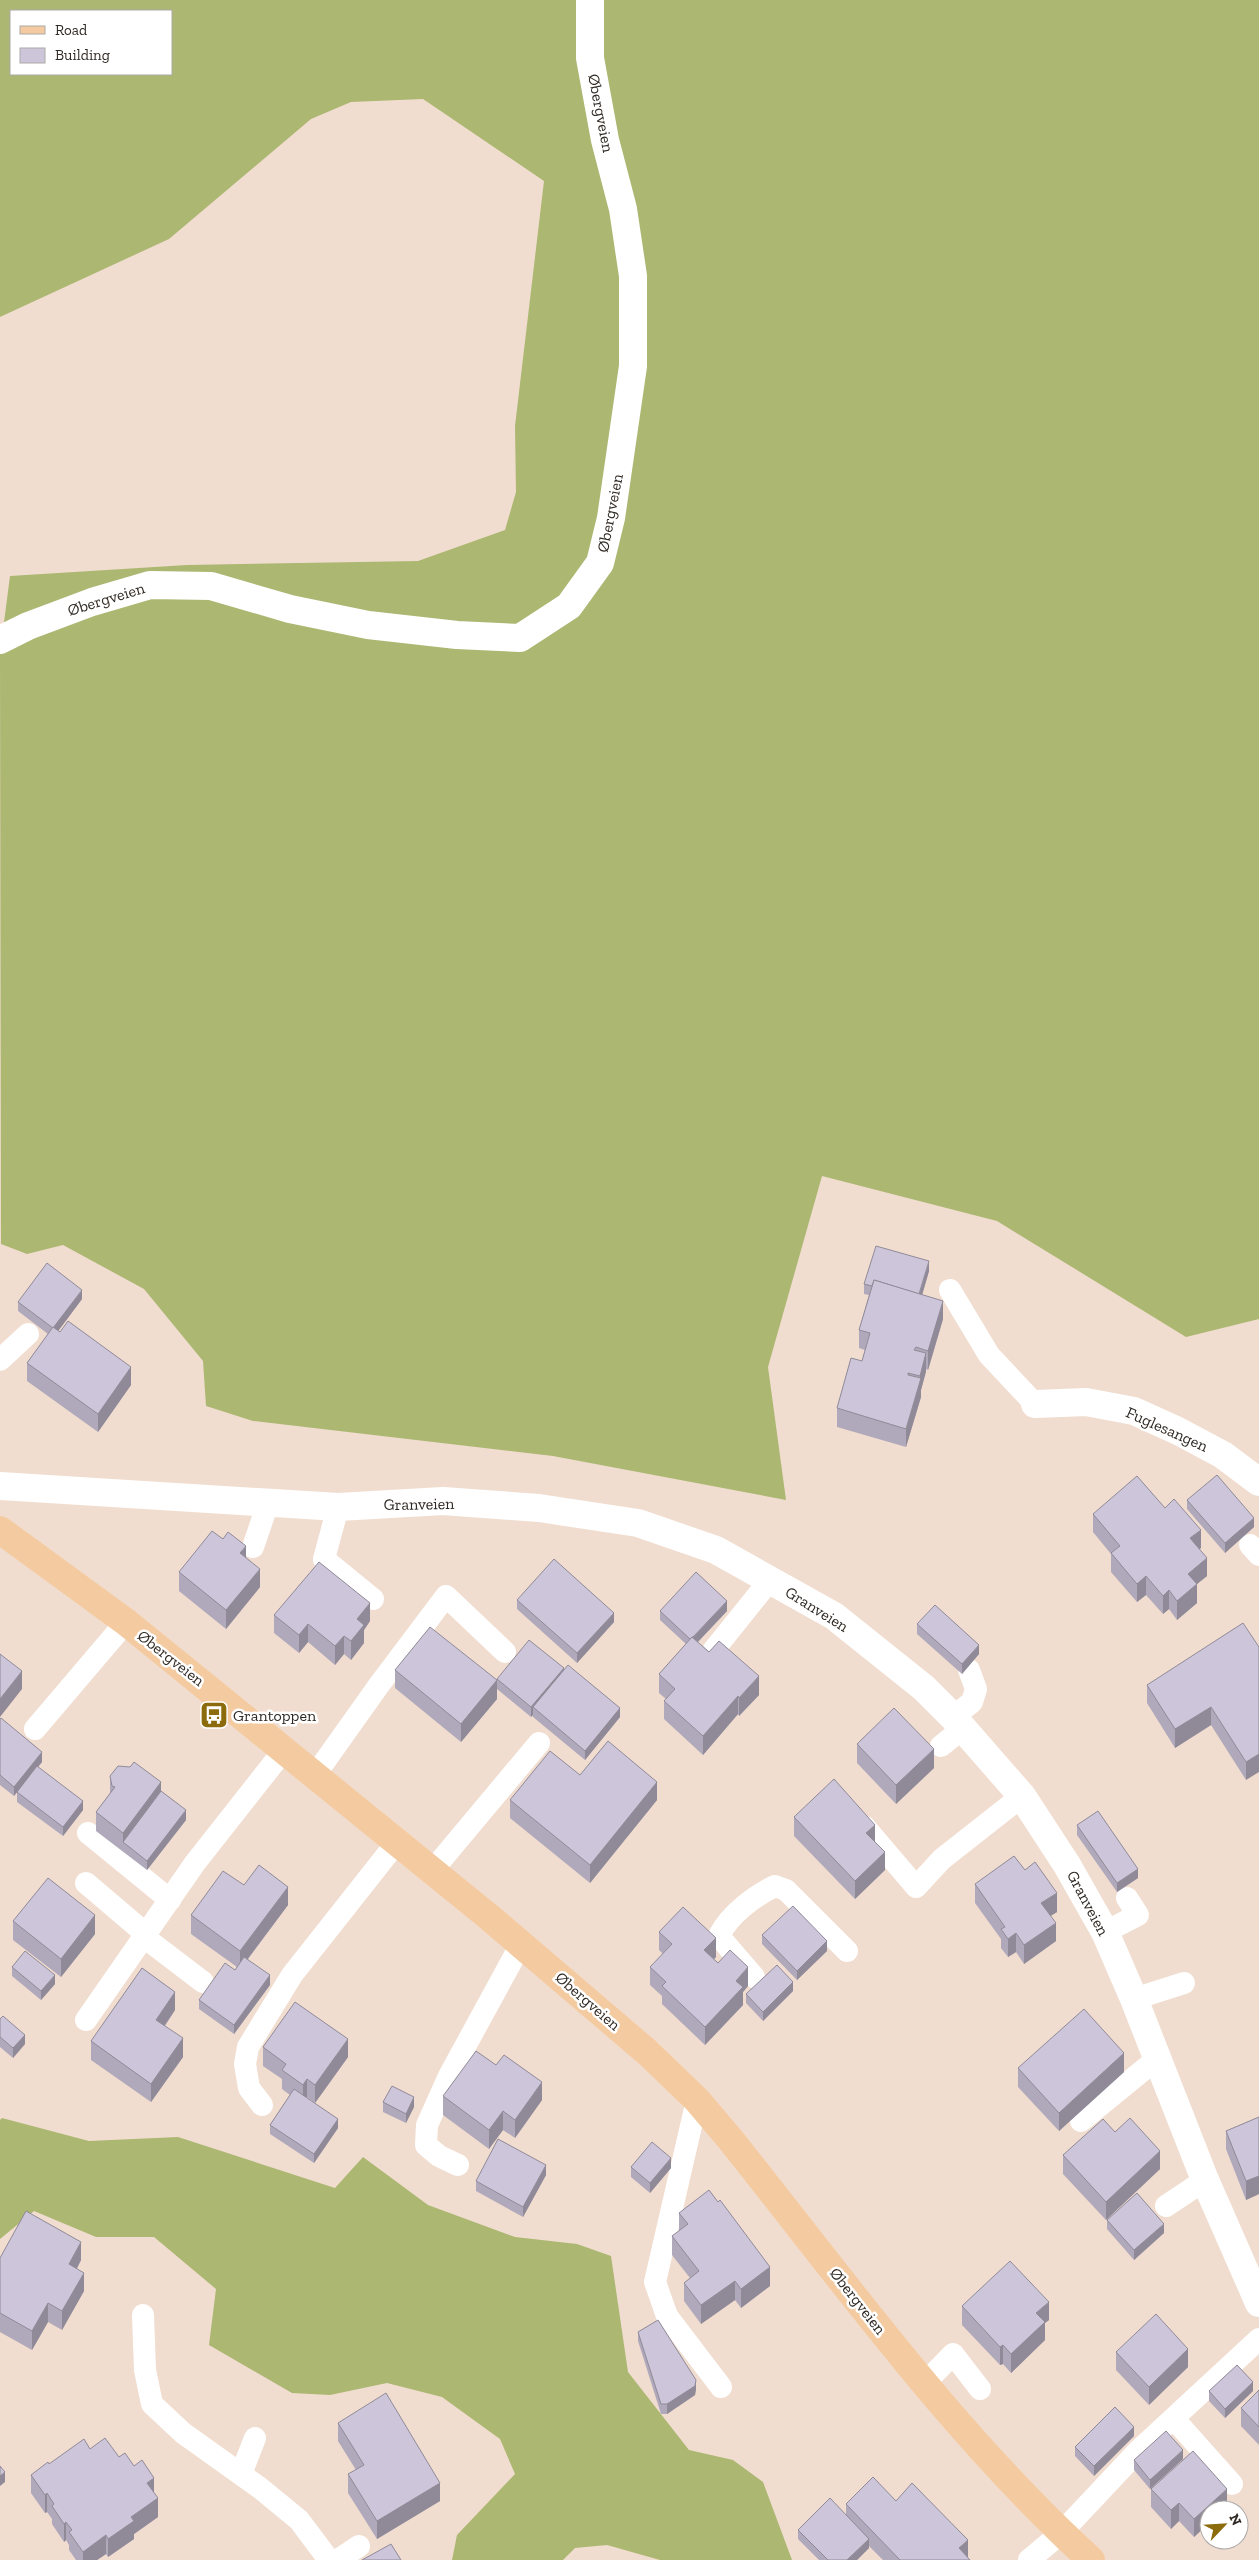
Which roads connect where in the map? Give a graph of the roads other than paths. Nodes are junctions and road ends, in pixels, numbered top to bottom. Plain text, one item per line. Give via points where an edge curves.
1 (590, 0) edge
2 (0, 640) edge
3 (950, 1290) dead end
4 (28, 1334) dead end
5 (0, 1360) edge
6 (1035, 1404) joint
7 (1259, 1482) edge
8 (0, 1486) edge
9 (268, 1502) junction
10 (338, 1507) junction
11 (0, 1530) edge
12 (253, 1547) dead end
13 (770, 1580) junction
14 (373, 1599) dead end
15 (126, 1622) junction
16 (713, 1650) edge
17 (505, 1652) dead end
18 (969, 1670) dead end
19 (958, 1723) junction
20 (35, 1729) dead end
21 (538, 1743) dead end
22 (941, 1746) dead end
23 (284, 1750) junction
24 (315, 1775) junction
25 (1022, 1796) junction
26 (865, 1827) edge
27 (88, 1833) dead end
28 (397, 1842) junction
29 (432, 1871) junction
30 (86, 1883) dead end
31 (1127, 1898) dead end
32 (170, 1900) junction
33 (1105, 1932) junction
34 (145, 1935) junction
35 (521, 1944) junction
36 (847, 1951) dead end
37 (754, 1977) dead end
38 (203, 1982) dead end
39 (1184, 1983) dead end
40 (1134, 1999) junction
41 (86, 2020) dead end
42 (1158, 2058) junction
43 (697, 2100) junction
44 (262, 2105) dead end
45 (1081, 2121) dead end
46 (458, 2165) dead end
47 (1205, 2180) junction
48 (1166, 2206) dead end
49 (1259, 2303) edge
50 (143, 2315) dead end
51 (1259, 2339) edge
52 (924, 2384) junction
53 (721, 2387) dead end
54 (980, 2389) dead end
55 (1174, 2419) junction
56 (255, 2438) dead end
57 (241, 2474) junction
58 (1232, 2484) dead end
59 (1061, 2533) junction
60 (359, 2546) dead end
61 (329, 2560) edge
62 (338, 2560) edge
63 (1029, 2560) edge
64 (1090, 2560) edge

1 - 2 street, Øbergveien via 590,58 605,140 623,209 633,276 632,366 612,518 600,562 569,606 520,638 457,635 368,625 211,586 150,585 92,602
3 - 6 lane via 989,1355
4 - 5 lane
6 - 7 street, Fuglesangen via 1086,1402 1134,1411 1223,1454
8 - 9 street, Granveien
9 - 10 street, Granveien
9 - 12 lane
10 - 13 street, Granveien via 443,1501 540,1508 638,1523 716,1550
10 - 14 lane via 324,1559
11 - 15 main road, Øbergveien
13 - 16 lane
13 - 19 street, Granveien via 834,1616 924,1688
15 - 20 lane
15 - 23 main road, Øbergveien
17 - 24 lane via 446,1596
18 - 19 lane via 976,1688 972,1702
19 - 22 lane
19 - 25 street, Granveien
21 - 29 lane
23 - 24 main road, Øbergveien
23 - 32 lane
24 - 28 main road, Øbergveien
25 - 26 lane via 942,1858 916,1887
25 - 33 street, Granveien
27 - 32 lane
28 - 29 main road, Øbergveien
28 - 44 lane via 292,1975 248,2047 245,2064 249,2088
29 - 35 main road, Øbergveien
30 - 34 lane
31 - 33 lane via 1138,1915
32 - 34 lane
33 - 40 street, Granveien
34 - 38 lane
34 - 41 lane
35 - 43 main road, Øbergveien via 647,2052
35 - 46 lane via 449,2076 427,2126 426,2145
36 - 37 lane via 786,1890 775,1886 763,1891 725,1924 720,1934
39 - 40 lane
40 - 42 street, Granveien
42 - 45 lane
42 - 47 street, Granveien
43 - 52 main road, Øbergveien
43 - 53 lane via 655,2282 667,2316
47 - 48 lane
47 - 49 street, Granveien
50 - 57 lane via 145,2370 152,2404 183,2433
51 - 55 lane
52 - 54 lane via 952,2354
52 - 59 main road, Øbergveien
55 - 58 lane
55 - 59 lane via 1139,2450
56 - 57 lane
57 - 61 lane via 299,2520
59 - 63 lane
59 - 64 main road, Øbergveien
60 - 62 lane

